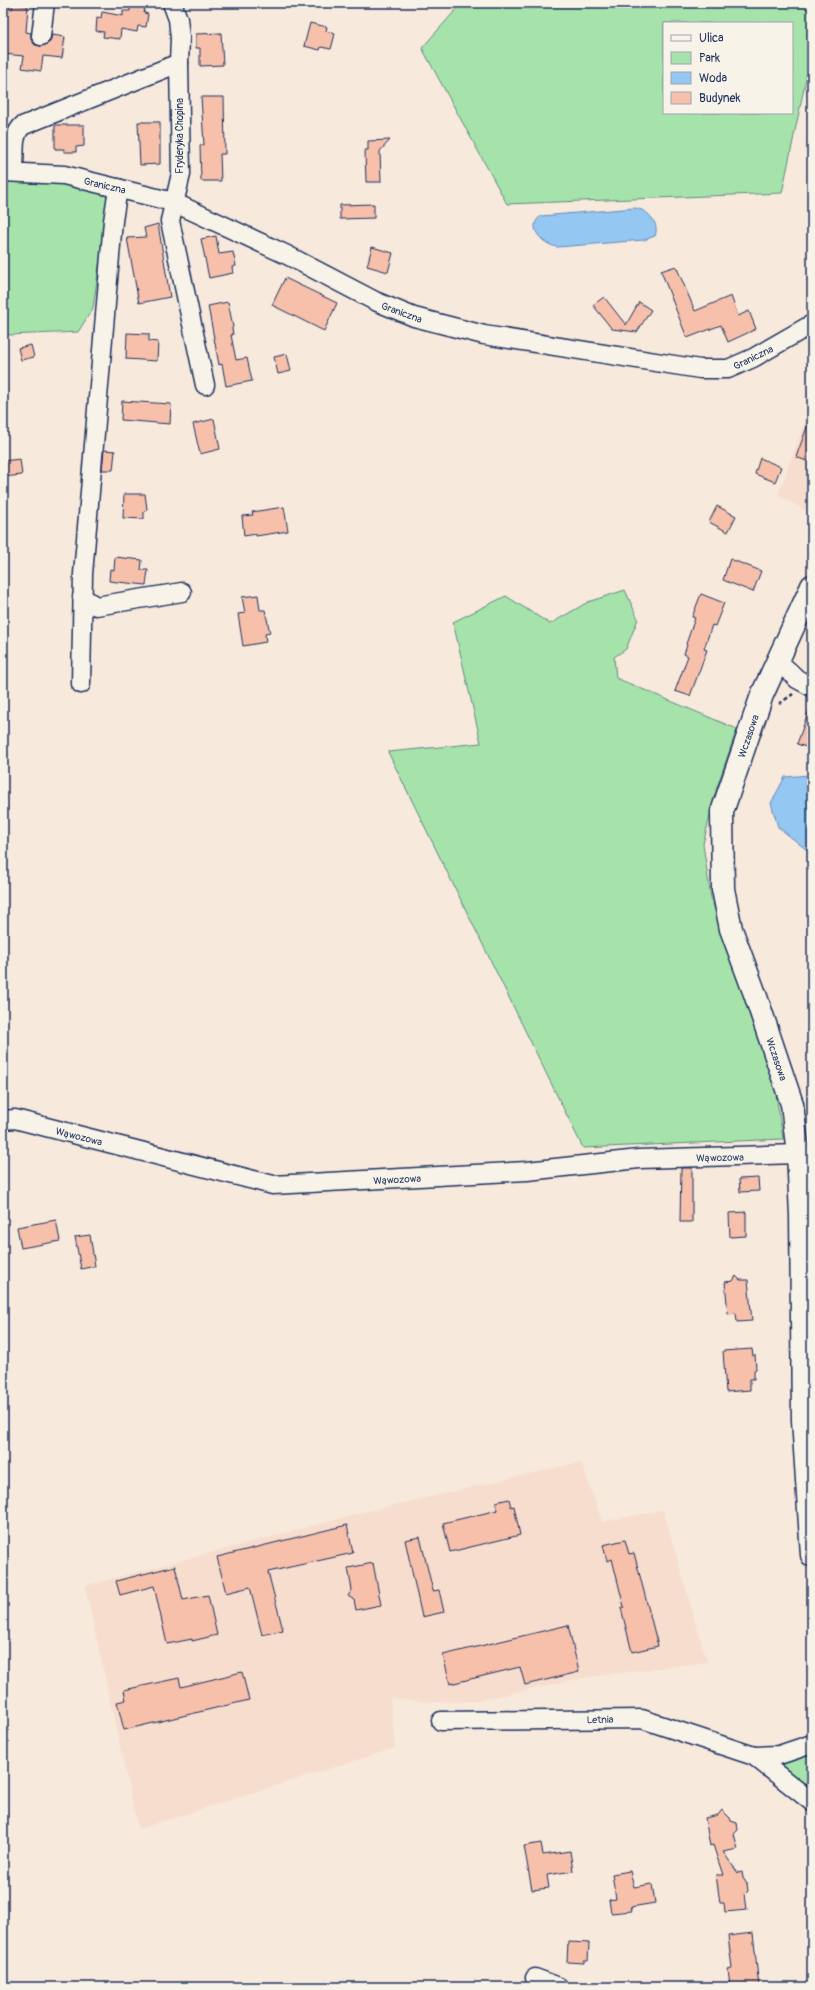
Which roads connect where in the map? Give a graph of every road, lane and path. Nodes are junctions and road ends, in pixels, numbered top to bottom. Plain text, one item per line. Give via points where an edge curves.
1 (45, 3) edge
2 (172, 3) edge
3 (41, 36) dead end
4 (179, 63) junction
5 (8, 172) edge
6 (118, 188) junction
7 (173, 202) junction
8 (812, 324) edge
9 (205, 385) dead end
10 (812, 586) edge
11 (182, 592) dead end
12 (82, 597) junction
13 (778, 661) junction
14 (81, 684) dead end
15 (812, 687) edge
16 (3, 1120) edge
17 (798, 1154) junction
18 (812, 1555) edge
19 (440, 1721) dead end
20 (812, 1744) edge
21 (754, 1756) junction
22 (812, 1802) edge
23 (535, 1978) dead end
24 (559, 1987) edge

1 - 3 street
2 - 4 street, Fryderyka Chopina via 178,19
4 - 5 street via 22,126 15,138 15,163
4 - 7 street, Fryderyka Chopina via 181,174
5 - 6 street, Graniczna via 64,176
6 - 7 street, Graniczna
6 - 12 street via 113,221
7 - 8 street, Graniczna via 414,318 484,336 700,369 728,369 753,358
7 - 9 street, Fryderyka Chopina via 170,221
10 - 13 street, Wczasowa
11 - 12 street via 96,606
12 - 14 street
13 - 15 street via 798,679
13 - 17 street, Wczasowa via 762,695 722,812 723,889 731,929 792,1104
16 - 17 street, Wąwozowa via 15,1119 273,1185 526,1171 639,1159
17 - 18 street, Wczasowa via 803,1420
19 - 21 street, Letnia via 642,1719
20 - 21 street, Letnia via 779,1755
21 - 22 street, Letnia
23 - 24 street

